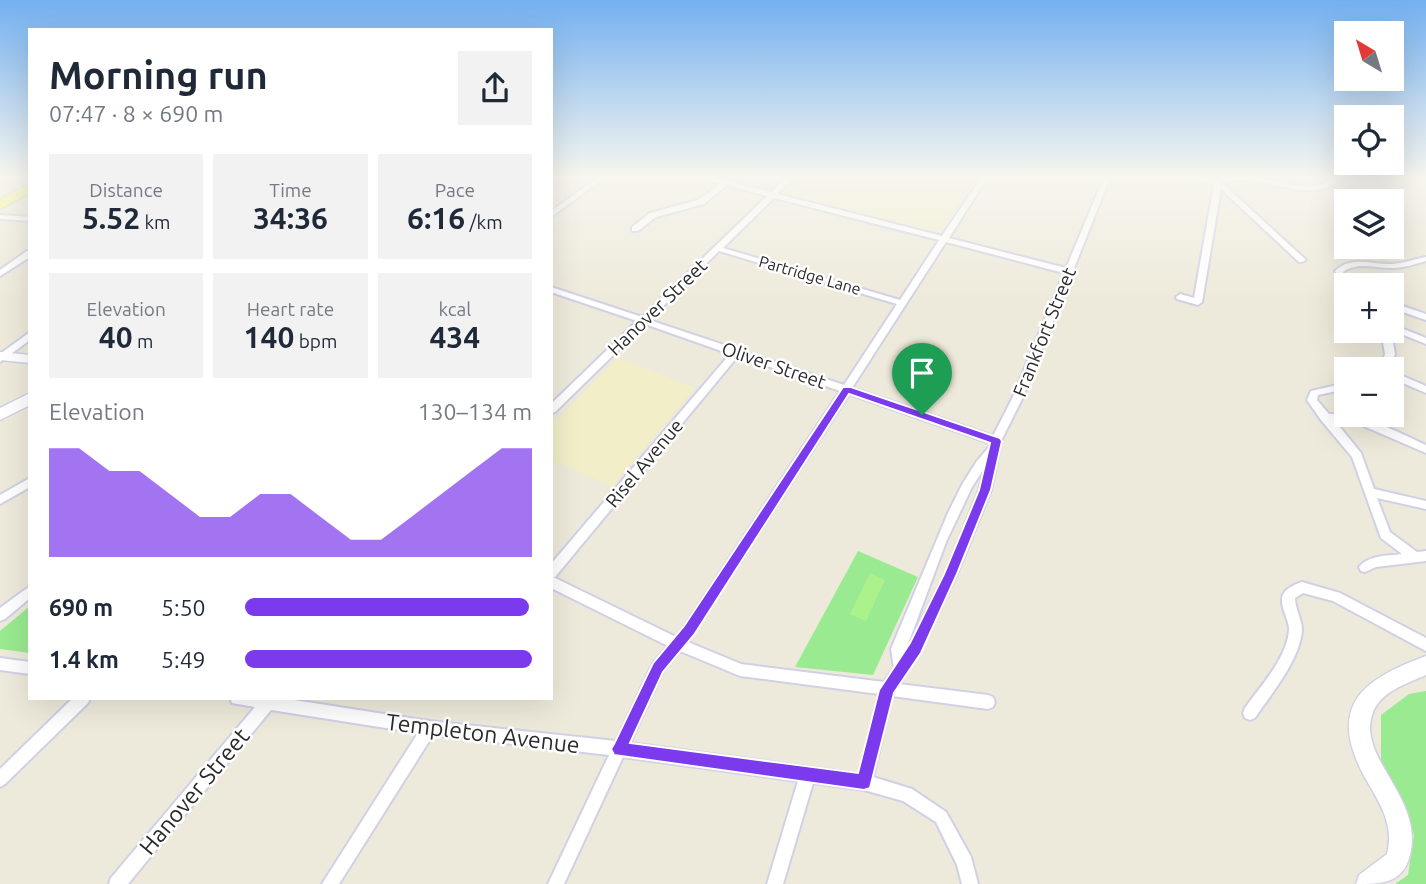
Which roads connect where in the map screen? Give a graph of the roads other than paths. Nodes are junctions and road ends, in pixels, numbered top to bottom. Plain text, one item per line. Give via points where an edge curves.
1 (651, 216) edge
2 (750, 216) edge
3 (856, 216) edge
4 (960, 216) edge
5 (1091, 216) edge
6 (1209, 216) edge
7 (1254, 216) edge
8 (0, 217) edge
9 (28, 219) edge
10 (635, 229) dead end
11 (945, 239) junction
12 (716, 248) junction
13 (28, 254) edge
14 (1426, 259) edge
15 (1302, 260) dead end
16 (1068, 271) junction
17 (1340, 273) edge
18 (0, 274) edge
19 (553, 292) edge
20 (1180, 297) dead end
21 (903, 303) junction
22 (1404, 310) edge
23 (1407, 311) junction
24 (1404, 314) edge
25 (1426, 317) edge
26 (643, 320) junction
27 (1404, 333) edge
28 (28, 337) edge
29 (1426, 341) edge
30 (736, 353) junction
31 (1, 358) edge
32 (28, 359) edge
33 (1404, 380) edge
34 (1334, 388) edge
35 (847, 390) junction
36 (1426, 390) edge
37 (28, 399) edge
38 (553, 408) edge
39 (0, 415) edge
40 (1325, 418) junction
41 (995, 445) junction
42 (1426, 449) edge
43 (28, 483) edge
44 (1371, 492) junction
45 (0, 500) edge
46 (1426, 505) edge
47 (1420, 556) edge
48 (1365, 567) dead end
49 (553, 571) edge
50 (553, 583) edge
51 (28, 593) edge
52 (0, 615) edge
53 (677, 644) junction
54 (1426, 645) edge
55 (0, 664) edge
56 (1426, 665) edge
57 (28, 668) edge
58 (901, 670) junction
59 (887, 690) junction
60 (81, 700) edge
61 (270, 701) edge
62 (988, 702) dead end
63 (1250, 712) dead end
64 (429, 728) junction
65 (619, 749) junction
66 (807, 776) junction
67 (0, 779) edge
68 (864, 782) junction
69 (117, 884) edge
70 (330, 884) edge
71 (556, 884) edge
72 (775, 884) edge
73 (970, 884) edge
74 (1368, 884) edge

1 - 10 street
2 - 12 street, Hanover Street
3 - 11 street
4 - 11 street
5 - 16 street, Frankfort Street
6 - 20 street via 1198,302
7 - 15 street
8 - 9 street
11 - 16 street
11 - 21 street
12 - 21 street, Partridge Lane
12 - 26 street, Hanover Street
13 - 18 street
14 - 17 street via 1396,266 1363,262 1345,266
16 - 41 street, Frankfort Street
19 - 26 street, Oliver Street
21 - 35 street
22 - 23 street
23 - 24 street
23 - 25 street
26 - 30 street, Oliver Street
26 - 38 street, Hanover Street
27 - 29 street
28 - 31 street
30 - 35 street, Oliver Street
30 - 49 street, Risel Avenue
31 - 32 street
33 - 36 street
34 - 40 street via 1312,396
35 - 41 street, Oliver Street
35 - 53 street
37 - 39 street
40 - 42 street via 1345,417
40 - 44 street via 1357,456
41 - 58 street, Frankfort Street via 985,490 951,574
41 - 58 street, Frankfort Street via 953,517 898,649
43 - 45 street
44 - 46 street
44 - 47 street via 1385,535
47 - 48 street
50 - 53 street
51 - 52 street
53 - 59 street via 740,670
53 - 65 street via 658,667
54 - 63 street via 1336,597 1302,587 1289,595 1287,602 1296,626 1294,643
55 - 57 street
56 - 74 street via 1376,690 1359,717 1361,743 1394,807 1402,834 1397,861
58 - 59 street, Frankfort Street
59 - 62 street
59 - 68 street, Frankfort Street
60 - 67 street
61 - 64 street, Templeton Avenue
61 - 69 street, Hanover Street
64 - 65 street, Templeton Avenue
64 - 70 street
65 - 66 street, Templeton Avenue
65 - 71 street
66 - 68 street, Templeton Avenue
66 - 72 street
68 - 73 street, Templeton Avenue via 906,794 941,817 965,863

